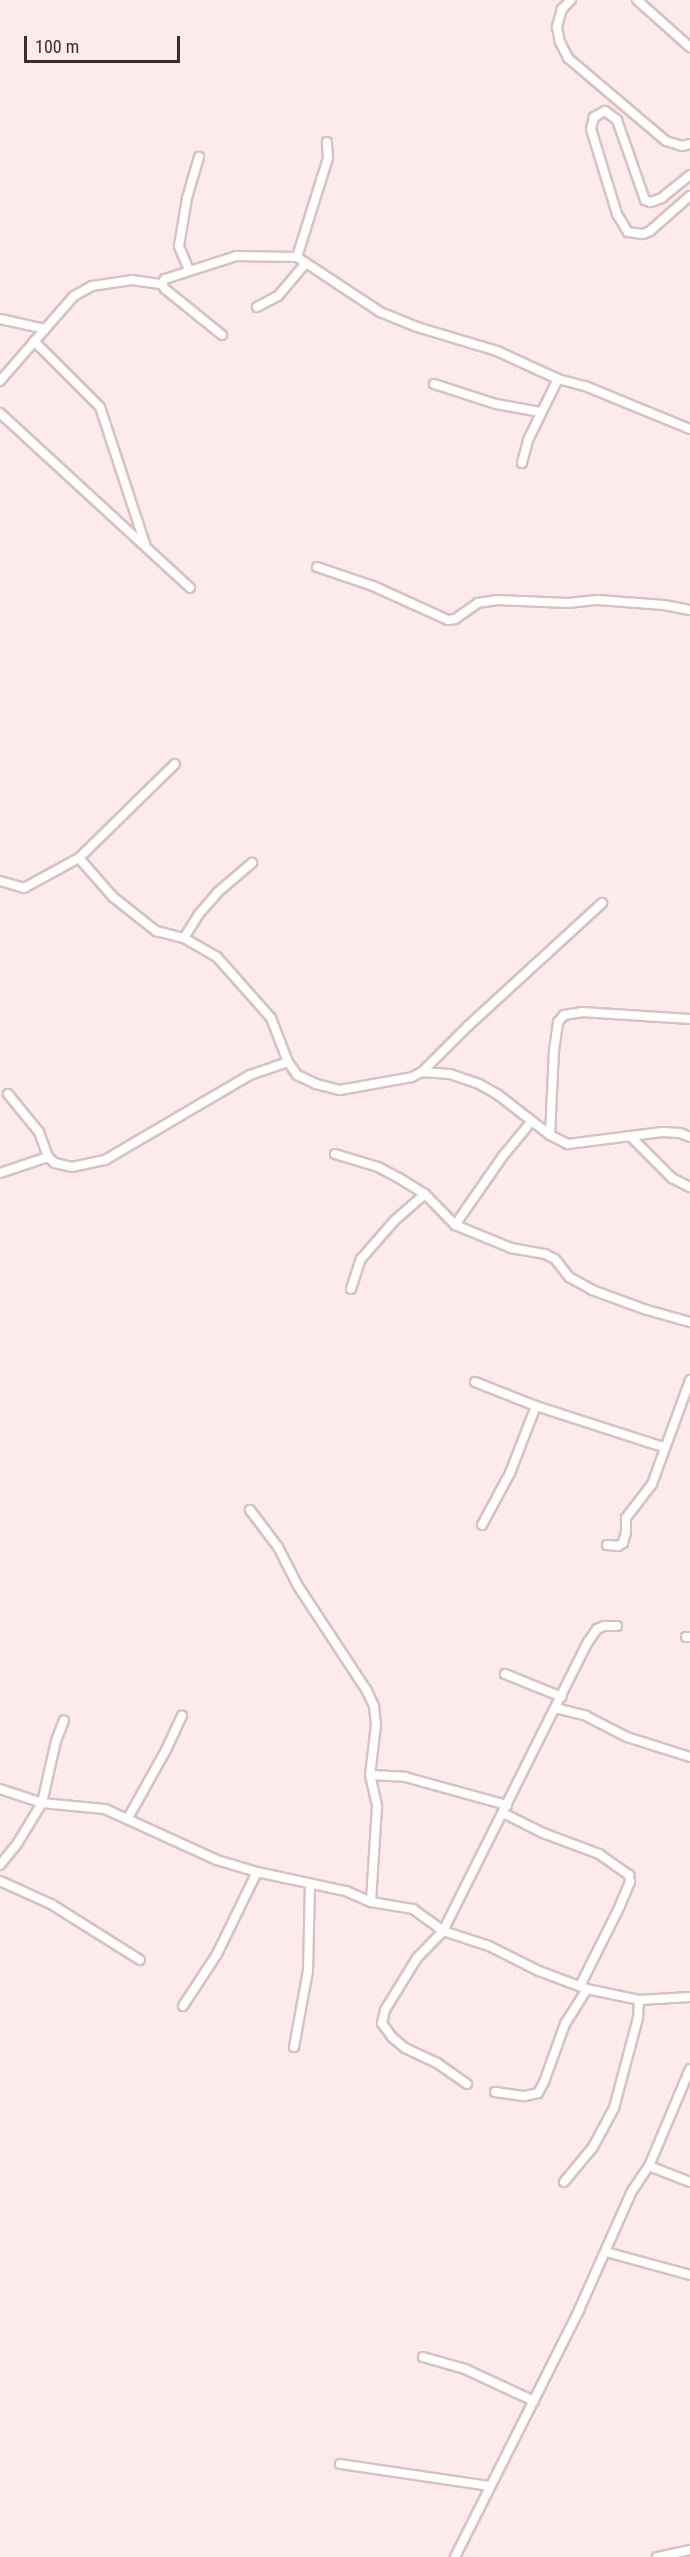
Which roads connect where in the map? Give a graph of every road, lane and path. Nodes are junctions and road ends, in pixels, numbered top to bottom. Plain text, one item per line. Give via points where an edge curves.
1 (571, 0) edge
2 (637, 0) edge
3 (690, 47) edge
4 (327, 142) dead end
5 (690, 144) edge
6 (199, 157) dead end
7 (690, 175) edge
8 (690, 196) edge
9 (297, 257) junction
10 (306, 263) junction
11 (189, 270) junction
12 (162, 284) junction
13 (257, 307) dead end
14 (0, 319) edge
15 (45, 329) junction
16 (222, 335) dead end
17 (34, 341) junction
18 (558, 379) junction
19 (0, 381) edge
20 (434, 384) dead end
21 (540, 412) junction
22 (0, 413) edge
23 (690, 429) edge
24 (522, 463) dead end
25 (146, 547) junction
26 (317, 567) dead end
27 (190, 588) dead end
28 (690, 610) edge
29 (175, 764) dead end
30 (79, 858) junction
31 (252, 863) dead end
32 (0, 881) edge
33 (602, 903) dead end
34 (184, 938) junction
35 (690, 1019) edge
36 (288, 1062) junction
37 (422, 1072) junction
38 (8, 1094) dead end
39 (531, 1122) junction
40 (550, 1135) junction
41 (690, 1137) edge
42 (632, 1138) junction
43 (335, 1154) dead end
44 (48, 1157) junction
45 (0, 1173) edge
46 (690, 1187) edge
47 (425, 1194) junction
48 (455, 1225) junction
49 (351, 1289) dead end
50 (690, 1322) edge
51 (690, 1380) edge
52 (475, 1382) dead end
53 (536, 1406) junction
54 (663, 1447) junction
55 (250, 1509) dead end
56 (482, 1525) dead end
57 (607, 1545) dead end
58 (617, 1626) dead end
59 (505, 1674) dead end
60 (562, 1697) junction
61 (555, 1707) junction
62 (182, 1715) dead end
63 (64, 1720) dead end
64 (690, 1757) edge
65 (370, 1775) junction
66 (0, 1789) edge
67 (42, 1803) junction
68 (505, 1809) junction
69 (128, 1818) junction
70 (0, 1865) edge
71 (257, 1872) junction
72 (0, 1881) edge
73 (310, 1884) junction
74 (370, 1902) junction
75 (442, 1931) junction
76 (140, 1960) dead end
77 (583, 1987) junction
78 (690, 1996) edge
79 (639, 2000) junction
80 (183, 2006) dead end
81 (294, 2047) dead end
82 (690, 2069) edge
83 (467, 2084) dead end
84 (495, 2092) dead end
85 (649, 2166) junction
86 (564, 2182) dead end
87 (690, 2182) edge
88 (606, 2252) junction
89 (690, 2275) edge
90 (423, 2356) dead end
91 (534, 2401) junction
92 (340, 2464) dead end
93 (489, 2486) junction
94 (690, 2550) edge
95 (676, 2555) edge
96 (455, 2557) edge
97 (657, 2557) edge

1 - 5 street via 559,16 557,27 568,58 666,141
2 - 3 street
4 - 9 street via 328,158
6 - 11 street via 179,246
7 - 8 street via 662,198 645,200 616,120 605,111 594,117 591,129 618,214 628,231 650,231
9 - 10 street
9 - 11 street via 236,256
10 - 13 street via 278,296
10 - 18 street via 380,312 497,351
11 - 12 street via 165,279
12 - 15 street via 132,280 92,286 74,296
12 - 16 street
14 - 15 street
15 - 17 street
17 - 19 street
17 - 25 street via 100,407
18 - 21 street
18 - 23 street via 585,386
20 - 21 street via 496,404
21 - 24 street
22 - 25 street
25 - 27 street
26 - 28 street via 373,586 448,620 484,601 598,600
29 - 30 street
30 - 32 street via 24,888
30 - 34 street via 113,897 156,931
31 - 34 street via 198,914
33 - 37 street
34 - 36 street via 204,947 238,978 271,1018
35 - 40 street via 582,1012 564,1015 558,1022
36 - 37 street via 297,1075 340,1090
36 - 44 street via 250,1075 105,1160 72,1167
37 - 39 street via 450,1074 480,1084
38 - 44 street via 39,1132
39 - 40 street
39 - 48 street
40 - 42 street via 568,1144
41 - 42 street via 662,1132
42 - 46 street via 672,1178
43 - 47 street via 378,1167
44 - 45 street
47 - 48 street
47 - 49 street via 394,1221 361,1259
48 - 50 street via 511,1248 545,1254 555,1259 569,1277 592,1290
51 - 54 street
52 - 53 street
53 - 54 street
53 - 56 street via 510,1473
54 - 57 street via 652,1484 626,1518 623,1543
55 - 65 street via 278,1547 298,1586 374,1706 376,1725
58 - 60 street via 597,1629
59 - 60 street
60 - 61 street
61 - 64 street via 586,1716 627,1737
61 - 68 street
62 - 69 street
63 - 67 street
65 - 68 street via 405,1777
65 - 74 street via 377,1806
66 - 67 street
67 - 69 street via 90,1806
67 - 70 street
68 - 75 street
68 - 77 street via 543,1833 599,1854 629,1875 630,1882
69 - 71 street via 217,1860
71 - 73 street
71 - 80 street via 217,1954
72 - 76 street via 51,1904
73 - 74 street
73 - 81 street via 308,1971
74 - 75 street via 413,1909
75 - 77 street via 489,1946 538,1971
75 - 83 street via 417,1958 389,2000 382,2024 405,2048 437,2063
77 - 79 street
77 - 84 street via 538,2092 525,2096
78 - 79 street
79 - 86 street via 636,2027 614,2108 593,2147
82 - 85 street
85 - 87 street
85 - 88 street via 632,2191
88 - 89 street
88 - 91 street
90 - 91 street via 465,2369
91 - 93 street
92 - 93 street
93 - 96 street
94 - 95 street
95 - 97 street

